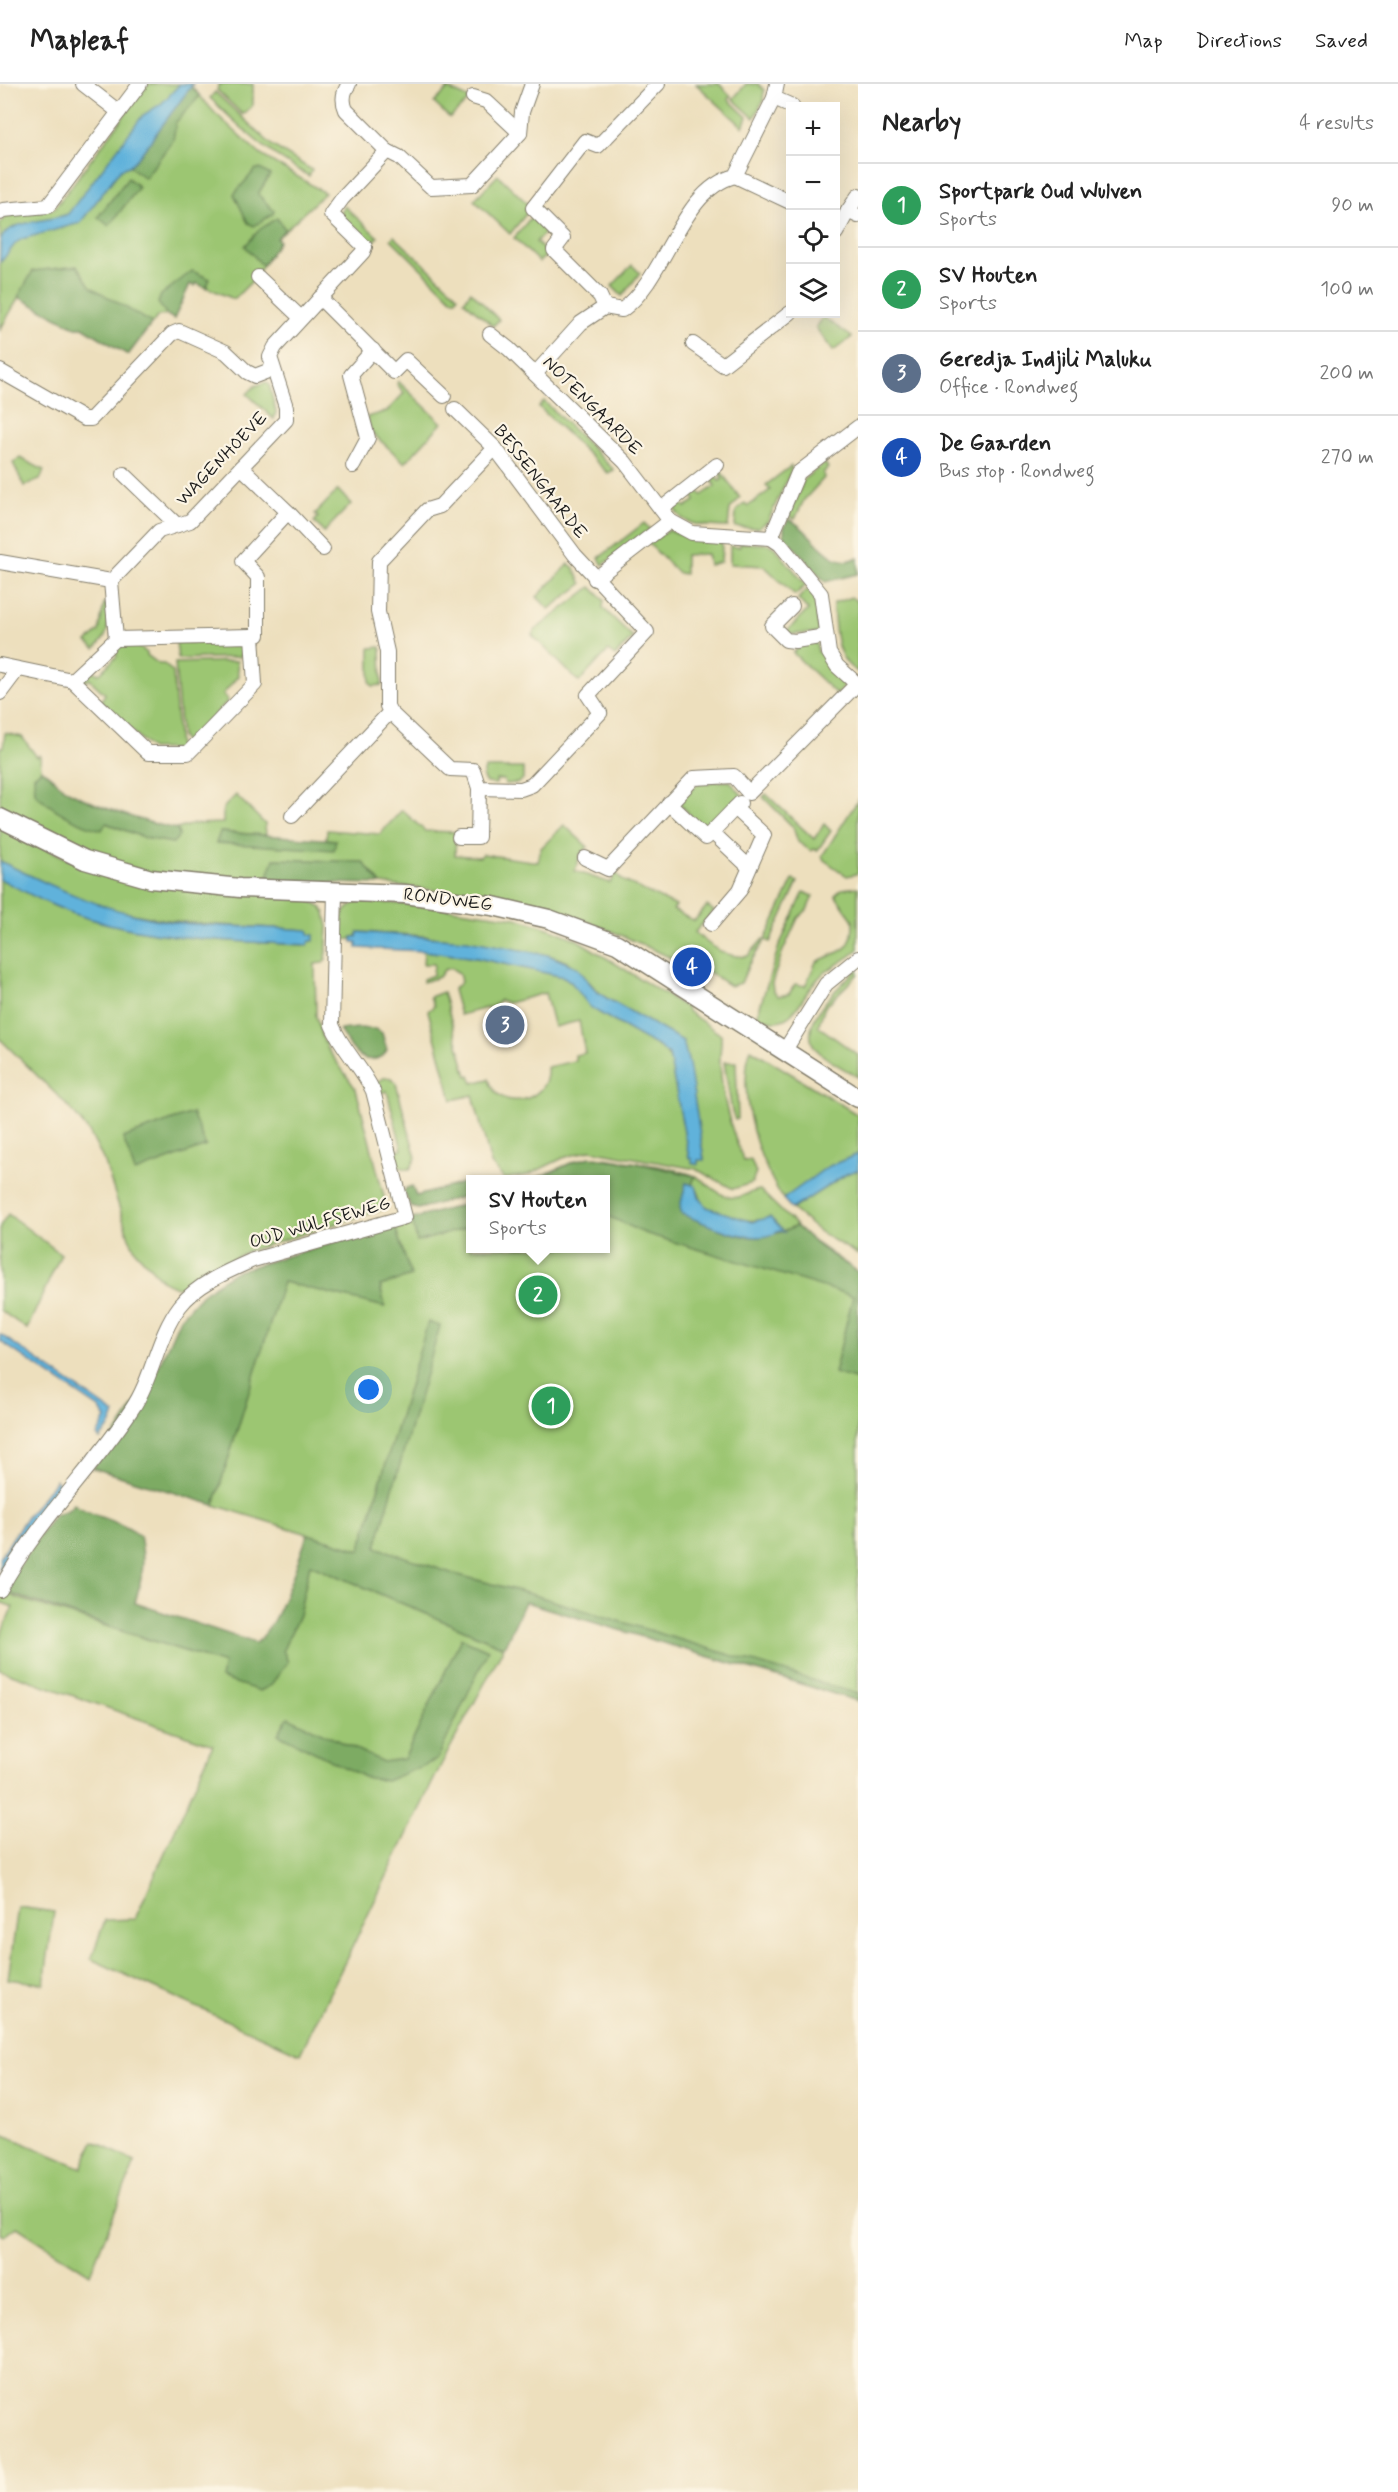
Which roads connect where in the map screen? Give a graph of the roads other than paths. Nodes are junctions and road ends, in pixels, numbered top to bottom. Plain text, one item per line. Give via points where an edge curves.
1 (83, 84) edge
2 (140, 84) edge
3 (349, 84) edge
4 (532, 84) edge
5 (658, 84) edge
6 (776, 91) edge
7 (473, 97) dead end
8 (788, 102) edge
9 (119, 112) junction
10 (520, 133) junction
11 (387, 151) junction
12 (735, 176) junction
13 (858, 196) edge
14 (786, 200) edge
15 (1, 210) edge
16 (853, 214) edge
17 (840, 229) edge
18 (258, 278) dead end
19 (320, 298) junction
20 (605, 307) junction
21 (786, 316) edge
22 (301, 318) junction
23 (490, 334) dead end
24 (693, 344) dead end
25 (373, 350) junction
26 (273, 369) junction
27 (0, 371) edge
28 (535, 374) junction
29 (444, 396) dead end
30 (455, 409) dead end
31 (858, 427) edge
32 (495, 448) junction
33 (717, 465) dead end
34 (353, 466) dead end
35 (241, 467) junction
36 (124, 474) dead end
37 (661, 509) junction
38 (288, 512) junction
39 (670, 521) junction
40 (177, 525) junction
41 (771, 538) junction
42 (323, 549) dead end
43 (0, 562) edge
44 (595, 579) junction
45 (111, 581) junction
46 (792, 606) dead end
47 (252, 636) junction
48 (826, 636) junction
49 (116, 639) junction
50 (0, 665) edge
51 (18, 669) junction
52 (72, 680) junction
53 (858, 685) edge
54 (0, 693) edge
55 (390, 712) junction
56 (479, 788) junction
57 (749, 793) junction
58 (669, 803) junction
59 (735, 808) junction
60 (292, 816) dead end
61 (0, 818) edge
62 (712, 833) junction
63 (459, 837) dead end
64 (585, 858) dead end
65 (749, 867) junction
66 (335, 891) junction
67 (711, 924) dead end
68 (858, 958) edge
69 (784, 1050) junction
70 (858, 1098) edge
71 (0, 1590) edge

1 - 9 street
2 - 9 street
3 - 11 street via 344,90 346,110
4 - 10 street via 522,112
5 - 20 street via 598,146 585,141 533,208 562,238 554,250 600,296
6 - 8 street
6 - 12 street
7 - 10 street via 486,101
9 - 15 street via 48,206
10 - 11 street via 472,186 431,187
11 - 19 street via 331,214 365,246
12 - 14 street
12 - 20 street via 723,179 691,209 634,302 622,310
13 - 16 street
16 - 17 street
18 - 22 street
19 - 22 street
19 - 25 street
20 - 28 street via 581,323
21 - 24 street via 723,365
22 - 26 street via 275,347 270,357
23 - 28 street, NOTENGAARDE
25 - 29 street via 394,372 406,360
25 - 34 street via 351,375 368,438
26 - 27 street via 255,376 226,352 179,332 172,334 91,419 84,419
26 - 35 street, WAGENHOEVE via 286,407 286,420
28 - 37 street, NOTENGAARDE via 625,462
30 - 32 street, BESSENGAARDE
31 - 41 street via 798,473
32 - 44 street, BESSENGAARDE
32 - 55 street via 440,506 427,510 379,561 378,612 387,652
33 - 37 street
35 - 38 street
35 - 40 street, WAGENHOEVE via 190,521
36 - 40 street, WAGENHOEVE
37 - 39 street, NOTENGAARDE
38 - 42 street
38 - 47 street via 243,561 258,577 258,634
39 - 41 street, NOTENGAARDE via 692,533
39 - 44 street
40 - 45 street, WAGENHOEVE via 159,531
41 - 48 street via 822,594
43 - 45 street
44 - 56 street, BESSENGAARDE via 647,632 588,695 600,713 532,785 521,789
45 - 49 street
46 - 48 street via 772,626 786,640
47 - 49 street
47 - 52 street via 255,684 188,753 148,753
48 - 53 street via 829,653 837,666
49 - 52 street
50 - 51 street
51 - 52 street
51 - 54 street
53 - 57 street
55 - 56 street via 450,769 473,770
55 - 60 street
56 - 63 street via 478,837
57 - 58 street via 734,776 694,778
57 - 59 street
58 - 62 street via 706,838
58 - 64 street via 608,869
59 - 62 street
59 - 65 street via 764,836
61 - 66 main road, RONDWEG via 85,860 143,878 229,887
62 - 65 street
65 - 67 street via 741,890
66 - 69 main road, RONDWEG via 405,894 493,906 574,927 617,944
66 - 71 street, OUD WULFSEWEG via 332,1025 373,1091 405,1217 253,1260 229,1270 180,1306 132,1409 28,1544
68 - 69 street via 826,984
69 - 70 main road, RONDWEG

